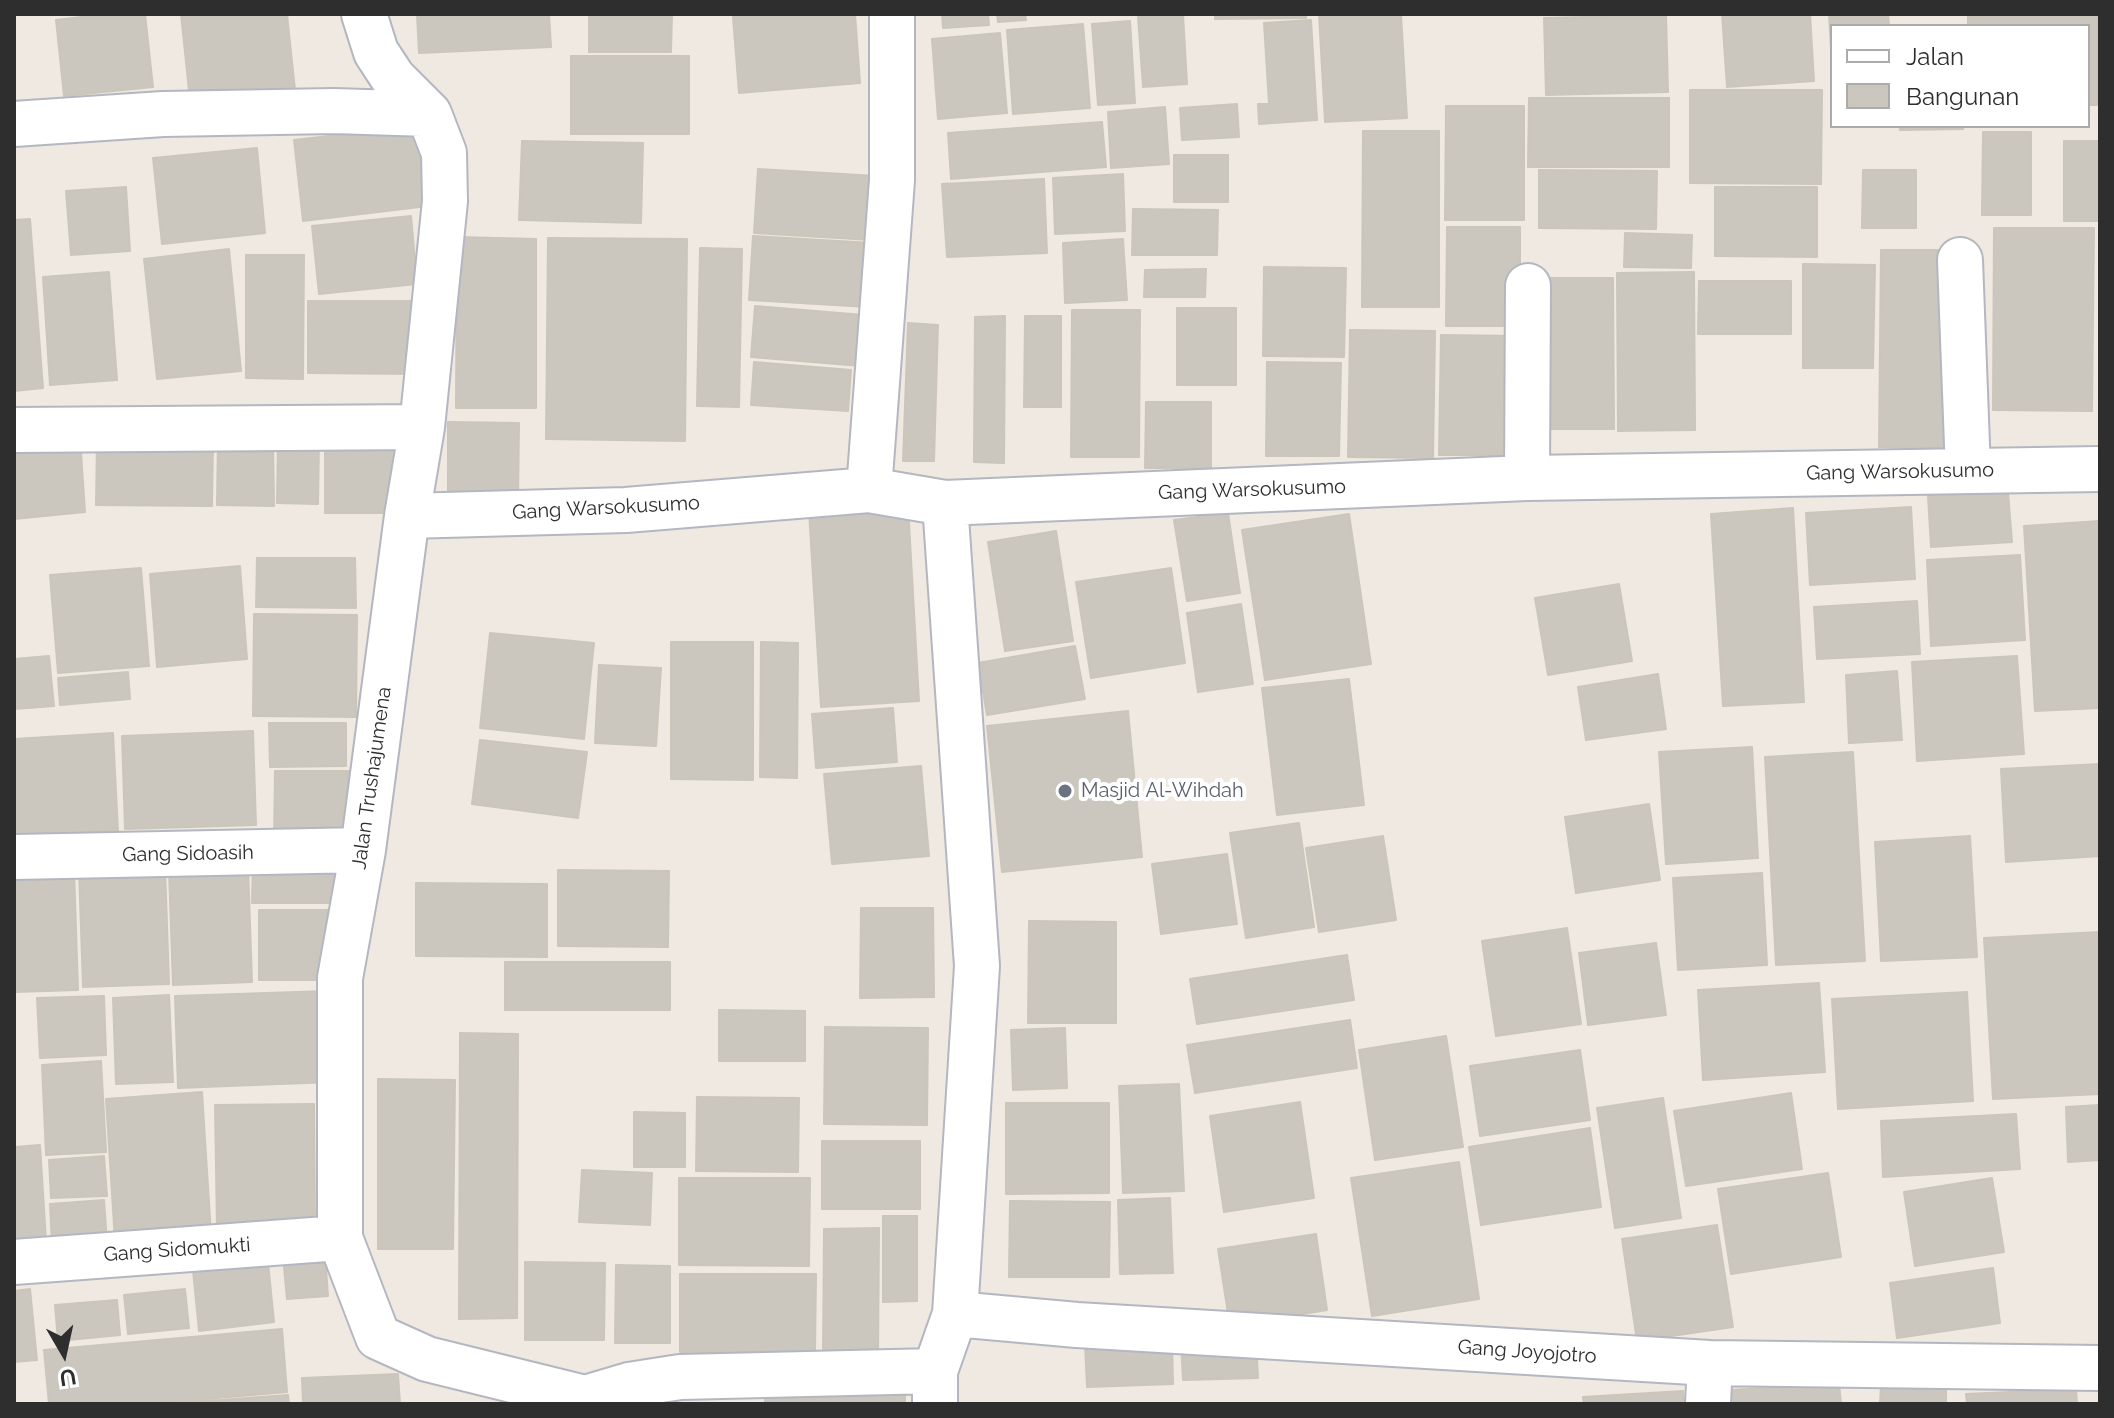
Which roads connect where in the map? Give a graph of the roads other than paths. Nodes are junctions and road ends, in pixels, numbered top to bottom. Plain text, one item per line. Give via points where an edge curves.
1 (364, 14) edge
2 (892, 14) edge
3 (429, 114) junction
4 (14, 124) edge
5 (1960, 260) dead end
6 (1528, 286) dead end
7 (422, 427) junction
8 (14, 430) edge
9 (2100, 469) edge
10 (1968, 471) junction
11 (1527, 478) junction
12 (869, 490) junction
13 (945, 503) junction
14 (407, 516) junction
15 (363, 850) junction
16 (14, 857) edge
17 (340, 1238) junction
18 (14, 1262) edge
19 (955, 1314) junction
20 (2100, 1368) edge
21 (1709, 1384) edge
22 (935, 1388) edge
23 (587, 1401) edge

1 - 3 street, Jalan Trushajumena via 376,52
2 - 12 street via 892,180
3 - 4 street via 179,114
3 - 7 street, Jalan Trushajumena via 444,153 445,201
5 - 10 street
6 - 11 street
7 - 8 street
7 - 14 street, Jalan Trushajumena
9 - 10 street, Gang Warsokusumo
10 - 11 street, Gang Warsokusumo
11 - 13 street, Gang Warsokusumo
12 - 13 street, Gang Warsokusumo
12 - 14 street, Gang Warsokusumo via 626,510
13 - 19 street via 977,966
14 - 15 street, Jalan Trushajumena
15 - 16 street, Gang Sidoasih
15 - 17 street, Jalan Trushajumena via 340,978
17 - 18 street, Gang Sidomukti
17 - 23 street, Jalan Trushajumena via 378,1337 427,1359
19 - 21 street, Gang Joyojotro
19 - 22 street
20 - 21 street, Gang Joyojotro
22 - 23 street via 680,1377 629,1385

